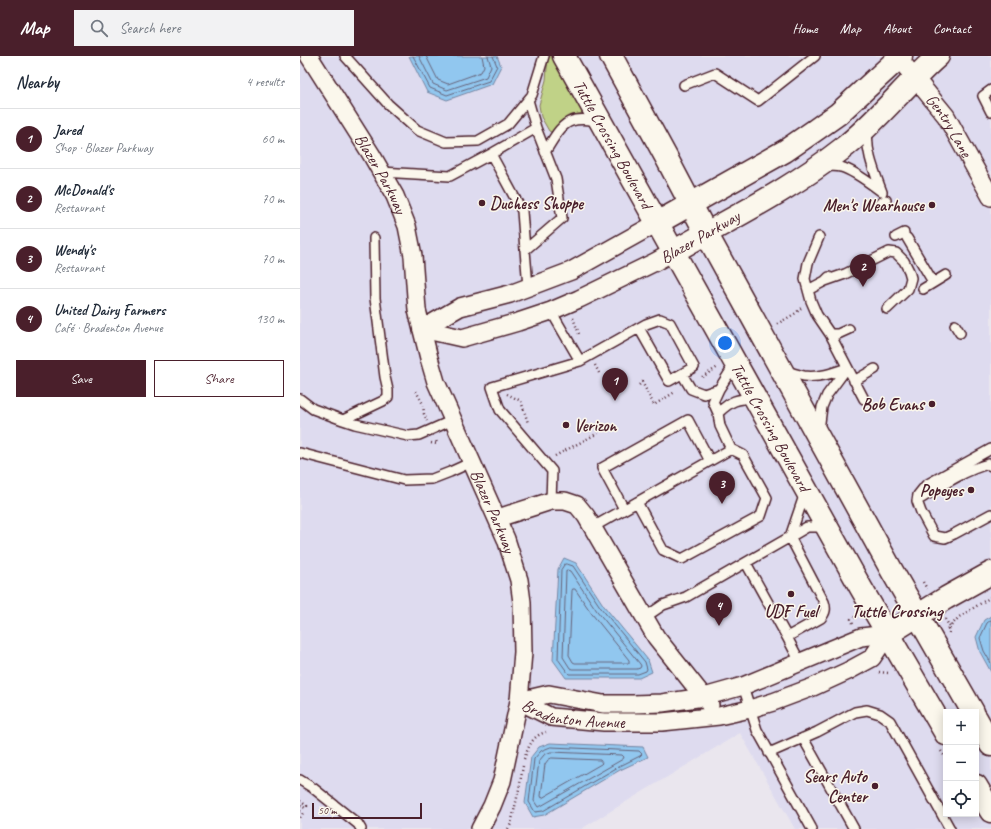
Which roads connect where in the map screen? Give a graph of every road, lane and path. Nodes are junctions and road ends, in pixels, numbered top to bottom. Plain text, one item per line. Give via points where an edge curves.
1 (345, 56) edge
2 (544, 56) edge
3 (564, 56) edge
4 (611, 56) edge
5 (815, 56) edge
6 (938, 56) edge
7 (899, 57) edge
8 (306, 59) edge
9 (915, 78) junction
10 (684, 85) dead end
11 (991, 90) edge
12 (528, 100) junction
13 (991, 112) edge
14 (600, 121) junction
15 (869, 124) junction
16 (536, 128) junction
17 (545, 152) junction
18 (491, 154) junction
19 (819, 166) junction
20 (381, 172) junction
21 (991, 197) edge
22 (691, 204) junction
23 (657, 223) junction
24 (706, 233) junction
25 (902, 236) dead end
26 (819, 237) dead end
27 (374, 238) dead end
28 (525, 250) junction
29 (673, 252) junction
30 (836, 271) dead end
31 (946, 275) dead end
32 (825, 280) junction
33 (933, 282) junction
34 (528, 287) junction
35 (923, 289) dead end
36 (808, 290) junction
37 (887, 309) dead end
38 (551, 311) junction
39 (639, 328) junction
40 (422, 329) junction
41 (849, 329) dead end
42 (830, 334) junction
43 (580, 362) junction
44 (736, 363) junction
45 (847, 368) junction
46 (781, 369) junction
47 (875, 369) dead end
48 (682, 374) junction
49 (854, 381) junction
50 (492, 387) junction
51 (719, 389) junction
52 (756, 398) junction
53 (300, 399) edge
54 (864, 399) dead end
55 (718, 413) junction
56 (343, 420) junction
57 (453, 420) junction
58 (530, 429) dead end
59 (598, 433) dead end
60 (819, 437) junction
61 (731, 449) junction
62 (991, 449) edge
63 (550, 451) dead end
64 (300, 453) edge
65 (710, 461) junction
66 (472, 462) junction
67 (991, 466) edge
68 (806, 490) junction
69 (551, 501) junction
70 (918, 501) junction
71 (637, 502) junction
72 (624, 509) junction
73 (991, 514) edge
74 (498, 518) junction
75 (592, 527) junction
76 (827, 527) junction
77 (790, 537) junction
78 (746, 563) junction
79 (991, 573) edge
80 (991, 597) edge
81 (918, 615) junction
82 (644, 618) junction
83 (950, 627) dead end
84 (888, 634) junction
85 (787, 636) junction
86 (800, 662) junction
87 (743, 686) junction
88 (704, 697) junction
89 (519, 702) junction
90 (750, 709) junction
91 (970, 709) edge
92 (719, 716) junction
93 (979, 723) edge
94 (943, 729) edge
95 (552, 730) dead end
96 (803, 738) junction
97 (991, 745) edge
98 (769, 752) junction
99 (300, 780) edge
100 (979, 791) edge
101 (300, 801) edge
102 (300, 805) edge
103 (300, 811) edge
104 (991, 811) edge
105 (300, 818) edge
106 (361, 829) edge
107 (480, 829) edge
108 (508, 829) edge
109 (812, 829) edge
110 (854, 829) edge
111 (950, 829) edge

1 - 12 lane via 388,104 417,130 446,142 478,141 508,124
2 - 12 lane via 532,95
3 - 14 main road, Tuttle Crossing Boulevard
4 - 22 main road
5 - 10 lane via 758,101 715,73
6 - 9 main road, Blazer Parkway
7 - 9 street, Gentry Lane
7 - 22 main road, Blazer Parkway via 838,114 814,131 785,151
8 - 20 street, Blazer Parkway
9 - 15 main road, Blazer Parkway
9 - 21 street, Gentry Lane via 946,116
11 - 13 lane via 983,96
12 - 16 lane
14 - 17 lane via 571,121 562,127
14 - 23 main road, Tuttle Crossing Boulevard
15 - 19 main road, Blazer Parkway
15 - 19 lane via 869,151 882,192 845,169
16 - 17 lane
16 - 18 lane
17 - 28 lane via 556,179 562,218
18 - 20 lane via 450,176
18 - 28 lane via 522,211
19 - 24 main road, Blazer Parkway via 782,191
20 - 40 street, Blazer Parkway via 395,196 407,226 413,256 417,310
22 - 23 main road, Blazer Parkway
22 - 24 main road
23 - 29 main road, Tuttle Crossing Boulevard
23 - 34 street, Blazer Parkway via 571,271
24 - 29 main road, Blazer Parkway
24 - 46 main road
25 - 33 lane
26 - 36 lane via 808,263 805,279
27 - 56 lane via 375,298 388,397
28 - 34 lane
29 - 38 street, Blazer Parkway
29 - 44 main road, Tuttle Crossing Boulevard
30 - 32 lane
31 - 33 lane
32 - 36 lane
32 - 37 lane via 845,274 889,252 896,253 904,261 911,278 908,289
33 - 35 lane
34 - 40 street, Blazer Parkway via 460,307
36 - 42 lane via 810,301
38 - 40 street, Blazer Parkway via 462,338
38 - 43 lane
39 - 43 lane
39 - 48 lane via 669,381
39 - 48 lane via 660,319 670,323 694,367
40 - 57 street, Blazer Parkway via 436,382
41 - 42 lane via 838,334
42 - 45 lane
43 - 50 lane
44 - 51 lane
44 - 52 main road, Tuttle Crossing Boulevard
45 - 46 lane via 818,377
45 - 49 lane
45 - 60 lane via 826,395
46 - 60 main road
47 - 49 lane
48 - 51 lane via 691,389 704,394
49 - 54 lane
50 - 58 path via 521,401
50 - 69 lane via 500,410 552,471
51 - 55 lane via 713,402
52 - 55 lane via 732,402
52 - 68 main road, Tuttle Crossing Boulevard
53 - 56 lane via 313,409
55 - 61 lane via 720,426
56 - 57 lane via 408,436 419,435
57 - 66 street, Blazer Parkway
59 - 63 path via 555,456
60 - 81 main road
61 - 65 lane
61 - 71 lane via 743,455 767,498 761,516 682,559 663,550
62 - 70 lane via 926,484 918,495
64 - 66 lane via 404,480 432,479
65 - 71 lane
65 - 72 lane via 688,420 674,427 602,468
66 - 74 street, Blazer Parkway
67 - 70 lane via 978,466
68 - 76 main road, Tuttle Crossing Boulevard
68 - 77 lane
69 - 74 street
69 - 75 street via 565,501 577,505
70 - 73 lane via 934,536 945,538
71 - 72 lane
72 - 75 lane
74 - 89 street, Blazer Parkway via 519,580 522,602 523,652
75 - 82 street
76 - 77 lane via 807,527
76 - 84 main road, Tuttle Crossing Boulevard
77 - 78 lane
77 - 85 lane via 826,608 821,618
78 - 82 lane via 686,597 663,605
78 - 85 lane
79 - 81 main road, Bradenton Avenue
80 - 83 path via 959,617
81 - 84 main road, Bradenton Avenue
81 - 91 main road
82 - 88 street
84 - 86 street, Bradenton Avenue via 861,637
84 - 90 street, Bradenton Avenue via 872,658 813,687
84 - 94 main road, Tuttle Crossing Boulevard
85 - 86 lane
86 - 87 street, Bradenton Avenue
87 - 88 street, Bradenton Avenue
87 - 90 lane
88 - 89 street, Bradenton Avenue via 662,703 603,704 549,694
88 - 92 street
89 - 92 street, Bradenton Avenue via 551,717 604,722 662,722
89 - 107 street, Blazer Parkway via 502,781
90 - 92 street, Bradenton Avenue
90 - 98 lane via 757,730
93 - 97 main road
95 - 108 path via 540,734 530,744
96 - 98 lane
96 - 110 lane
96 - 111 lane via 855,712 867,710 880,714 890,721
98 - 109 lane
99 - 106 lane via 358,824
100 - 104 main road
101 - 102 path via 307,806 305,808
103 - 105 path via 303,813

